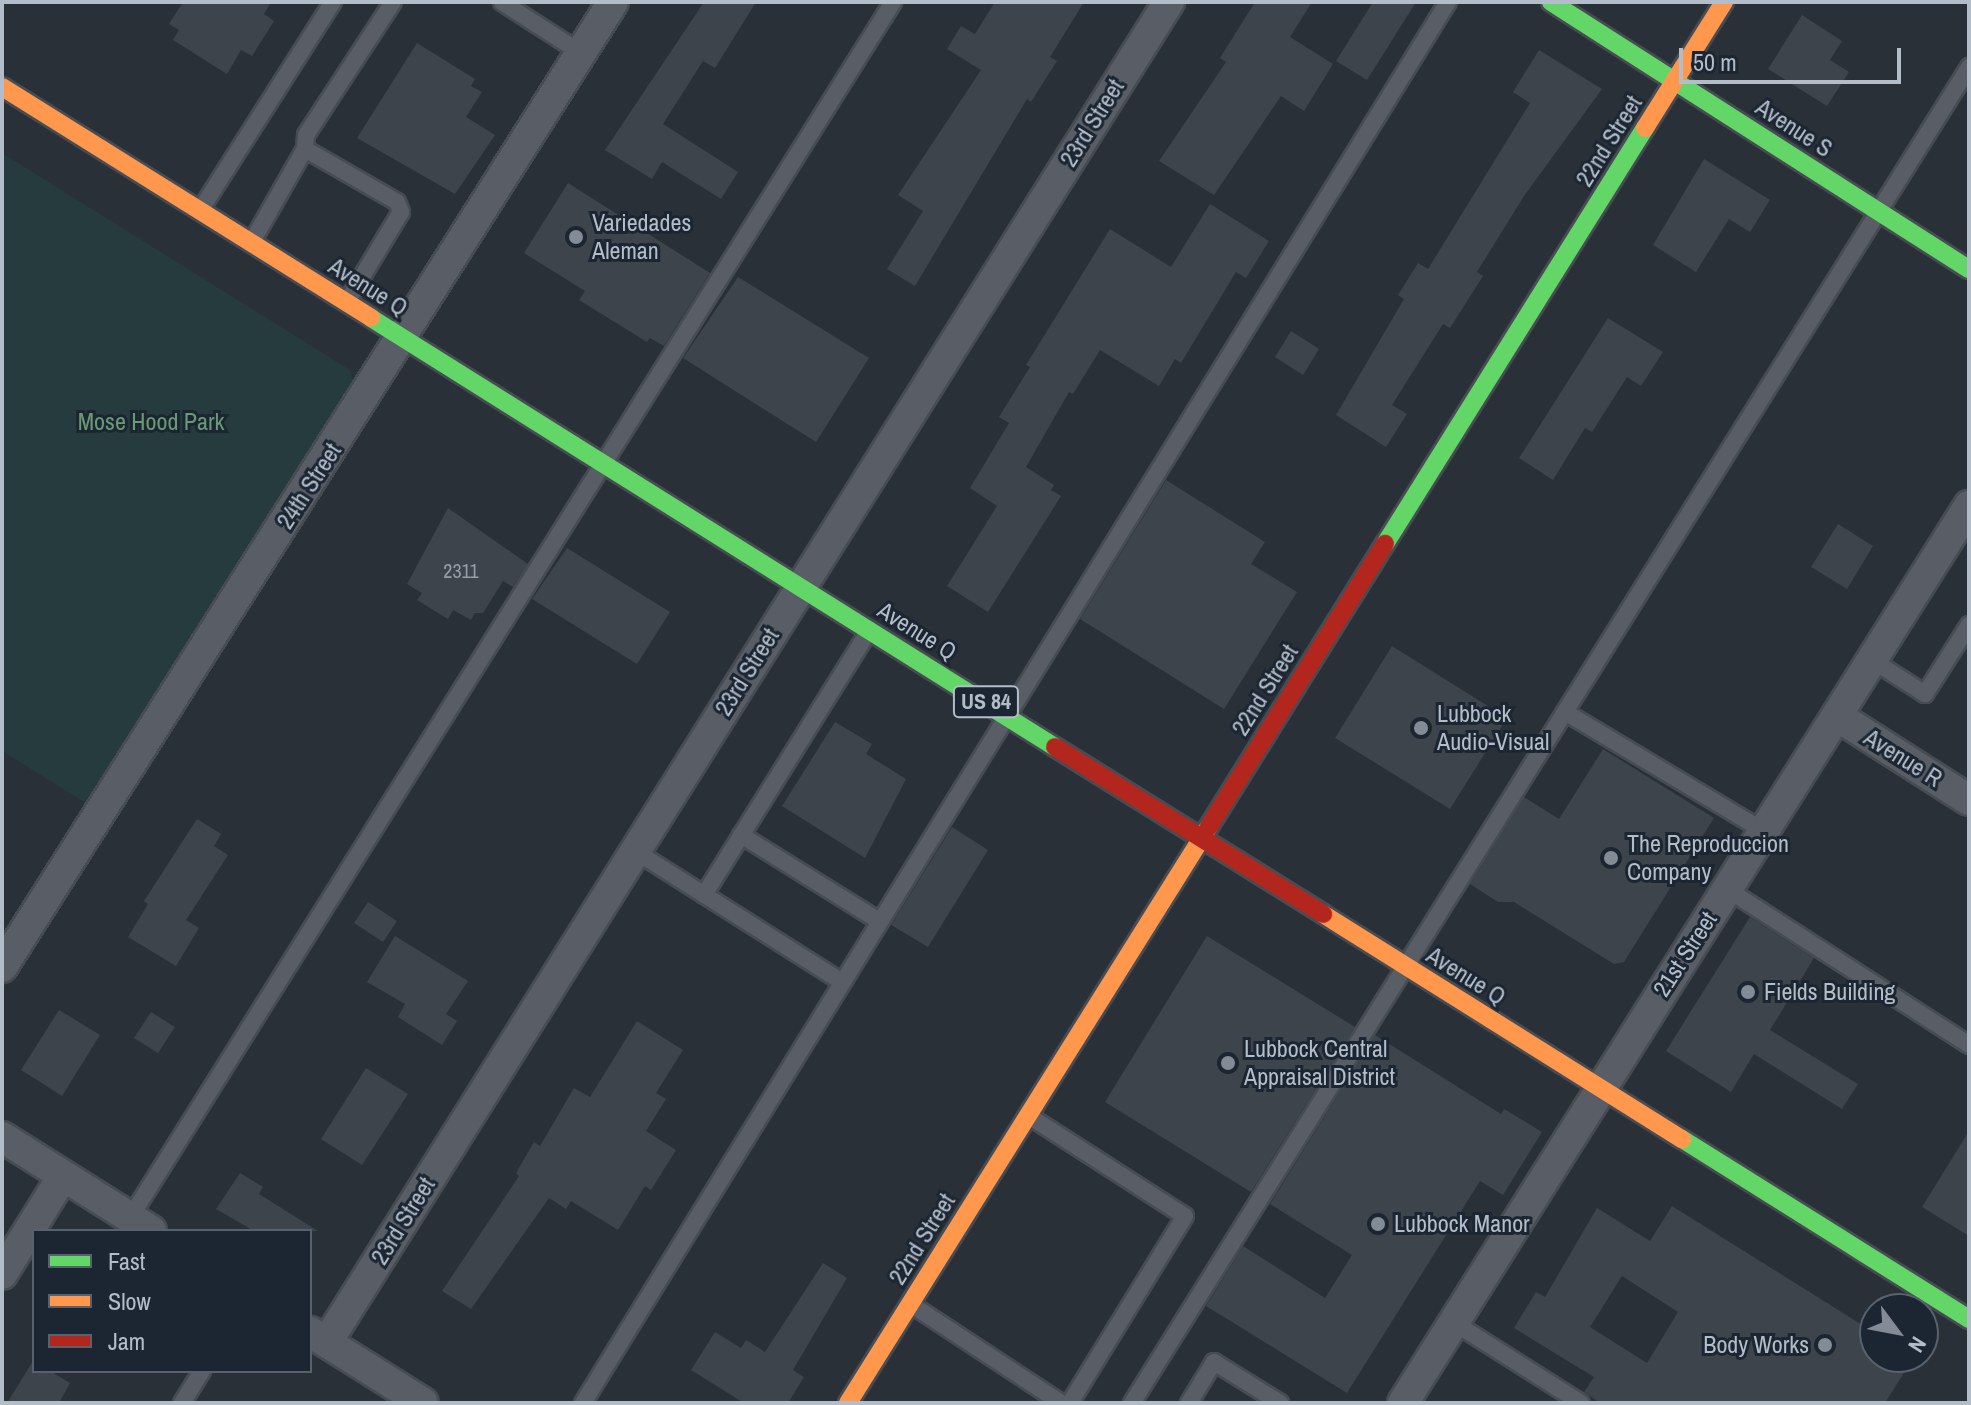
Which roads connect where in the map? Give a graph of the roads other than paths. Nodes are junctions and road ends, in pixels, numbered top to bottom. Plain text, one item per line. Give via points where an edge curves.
1 (333, 2) edge
2 (393, 2) edge
3 (502, 2) edge
4 (613, 2) edge
5 (893, 2) edge
6 (1169, 2) edge
7 (1448, 2) edge
8 (1551, 2) edge
9 (1724, 2) edge
10 (581, 53) junction
11 (1969, 67) edge
12 (1676, 80) junction
13 (2, 87) edge
14 (305, 149) junction
15 (200, 211) junction
16 (1879, 212) junction
17 (252, 243) junction
18 (1969, 269) edge
19 (347, 302) junction
20 (404, 337) junction
21 (607, 465) junction
22 (1969, 506) edge
23 (800, 586) junction
24 (1969, 625) edge
25 (870, 630) junction
26 (1872, 660) junction
27 (1565, 712) junction
28 (1006, 715) junction
29 (1837, 716) junction
30 (1969, 800) edge
31 (1764, 831) junction
32 (741, 835) junction
33 (1201, 837) junction
34 (635, 851) junction
35 (1727, 889) junction
36 (704, 895) junction
37 (879, 921) junction
38 (1405, 966) junction
39 (2, 967) edge
40 (842, 982) junction
41 (1969, 1045) edge
42 (1600, 1088) junction
43 (1028, 1115) junction
44 (2, 1137) edge
45 (63, 1176) junction
46 (140, 1224) edge
47 (2, 1274) edge
48 (910, 1304) junction
49 (1969, 1319) edge
50 (1453, 1322) junction
51 (319, 1337) edge
52 (201, 1373) edge
53 (182, 1403) edge
54 (423, 1403) edge
55 (583, 1403) edge
56 (848, 1403) edge
57 (1061, 1403) edge
58 (1070, 1403) edge
59 (1132, 1403) edge
60 (1189, 1403) edge
61 (1280, 1403) edge
62 (1403, 1403) edge
63 (1581, 1403) edge

1 - 15 lane
2 - 14 lane via 306,135
3 - 10 lane
4 - 10 street, 24th Street
5 - 21 lane
6 - 23 street, 23rd Street
7 - 28 lane
8 - 12 main road, Avenue S
9 - 12 main road, 22nd Street
10 - 20 street, 24th Street
11 - 16 lane
12 - 16 main road, Avenue S
12 - 33 main road, 22nd Street
13 - 15 main road, Avenue Q / US 84
14 - 17 lane
14 - 19 lane via 397,202 401,212
15 - 17 main road, Avenue Q / US 84
16 - 18 main road, Avenue S
16 - 27 lane
17 - 19 main road, Avenue Q / US 84
19 - 20 main road, Avenue Q / US 84
20 - 21 main road, Avenue Q / US 84
20 - 39 street, 24th Street
21 - 23 main road, Avenue Q / US 84
21 - 46 lane
22 - 26 street, 21st Street
23 - 25 main road, Avenue Q / US 84
23 - 34 street, 23rd Street
24 - 26 lane via 1925,694
25 - 28 main road, Avenue Q / US 84
25 - 32 lane
26 - 29 street, 21st Street
27 - 31 lane
27 - 38 lane
28 - 33 main road, Avenue Q / US 84
28 - 37 lane
29 - 30 street, Avenue R
29 - 31 street, 21st Street
31 - 35 street, 21st Street
32 - 36 lane
32 - 37 lane
33 - 38 main road, Avenue Q / US 84
33 - 43 main road, 22nd Street
34 - 36 lane
34 - 51 street, 23rd Street
35 - 41 lane
35 - 42 street, 21st Street
36 - 40 lane
37 - 40 lane
38 - 42 main road, Avenue Q / US 84
38 - 59 lane
40 - 55 lane
42 - 49 main road, Avenue Q / US 84
42 - 50 street, 21st Street
43 - 48 main road, 22nd Street
43 - 58 lane via 1185,1216
44 - 45 street
45 - 46 street
45 - 47 street
48 - 56 main road, 22nd Street
48 - 57 lane
50 - 62 street, 21st Street
50 - 63 lane
51 - 54 street
52 - 53 lane
60 - 61 lane via 1214,1362

